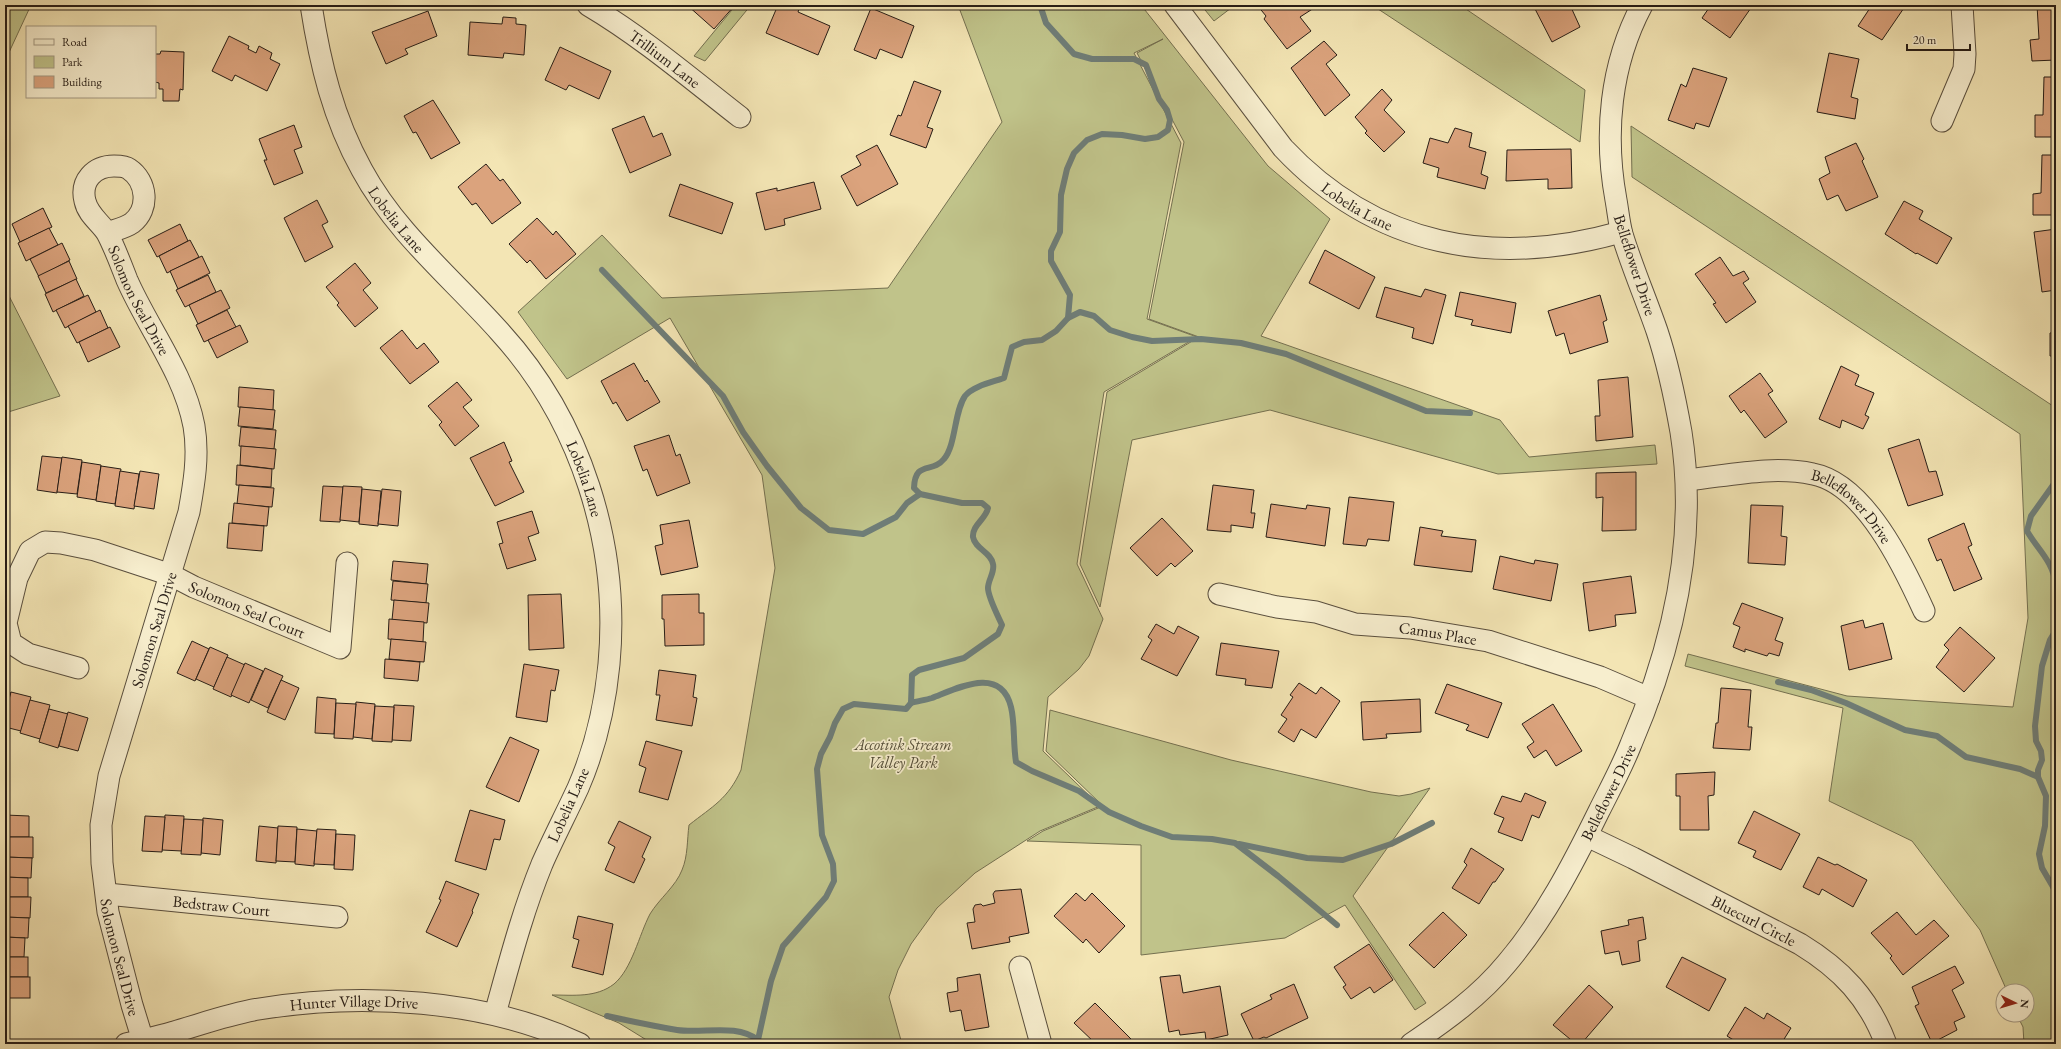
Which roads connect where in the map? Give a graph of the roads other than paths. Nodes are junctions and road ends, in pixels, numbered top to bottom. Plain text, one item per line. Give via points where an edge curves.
1 (311, 5) edge
2 (588, 5) edge
3 (1175, 5) edge
4 (1642, 5) edge
5 (1962, 5) edge
6 (740, 117) dead end
7 (1942, 121) dead end
8 (1622, 232) junction
9 (107, 233) dead end
10 (1686, 480) junction
11 (347, 563) dead end
12 (171, 575) junction
13 (1219, 594) dead end
14 (1924, 611) dead end
15 (78, 668) dead end
16 (1649, 698) junction
17 (1587, 836) junction
18 (107, 894) junction
19 (337, 917) dead end
20 (1020, 967) dead end
21 (495, 1014) junction
22 (138, 1043) edge
23 (580, 1044) edge
24 (1041, 1044) edge
25 (1410, 1044) edge
26 (1886, 1044) edge

1 - 21 street, Lobelia Lane via 326,84 342,130 362,171 400,226 502,333 532,372 564,424 581,461 603,537 611,623 603,705 592,748 578,786 542,863 522,917
2 - 6 street, Trillium Lane via 646,43
3 - 8 street, Lobelia Lane via 1283,148 1298,164 1351,205 1387,223 1426,237 1462,246 1499,250 1574,244
4 - 8 street, Belleflower Drive via 1633,21 1619,62 1612,94 1609,148
5 - 7 street via 1964,69
8 - 10 street, Belleflower Drive via 1658,333 1671,381 1681,433
9 - 12 street, Solomon Seal Drive via 136,300 187,400 194,426 196,467 189,512
10 - 14 street, Belleflower Drive via 1788,471 1830,479 1843,487 1861,505 1894,550
10 - 16 street, Belleflower Drive via 1680,584 1666,650
11 - 12 street, Solomon Seal Court via 340,648
12 - 15 street, Solomon Seal Court via 96,550 61,543 45,542 30,551 16,578 6,623 10,643 28,654
12 - 18 street, Solomon Seal Drive via 110,776 101,825 102,863
13 - 16 street, Camus Place via 1277,607 1316,612 1355,624 1410,628 1488,641 1600,677
16 - 17 street, Belleflower Drive via 1631,745
17 - 25 street, Belleflower Drive via 1535,926 1506,965 1472,998 1439,1025
17 - 26 street, Bluecurl Circle via 1800,944 1822,958 1848,979 1872,1013
18 - 19 street, Bedstraw Court
18 - 22 street, Solomon Seal Drive via 110,920 132,1005
20 - 24 street
21 - 22 street, Hunter Village Drive via 399,1001 322,1001 250,1011
21 - 23 street, Hunter Village Drive

